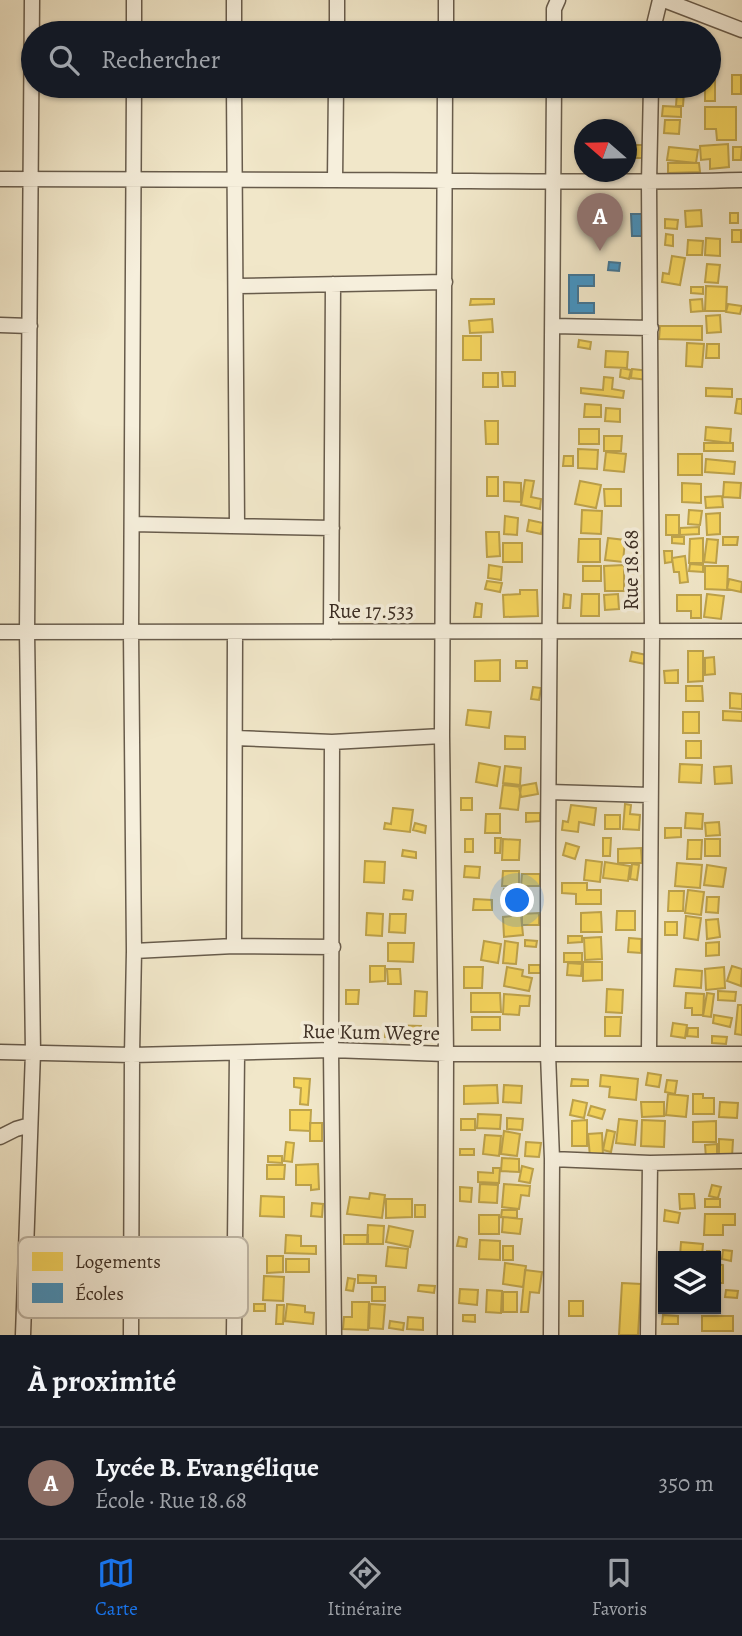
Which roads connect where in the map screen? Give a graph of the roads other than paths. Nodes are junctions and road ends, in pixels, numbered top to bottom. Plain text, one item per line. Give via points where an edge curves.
1 (32, 0) edge
2 (134, 0) edge
3 (234, 0) edge
4 (337, 0) edge
5 (446, 0) edge
6 (558, 0) edge
7 (662, 0) edge
8 (32, 21) edge
9 (134, 21) edge
10 (233, 21) edge
11 (337, 21) edge
12 (446, 21) edge
13 (554, 21) edge
14 (656, 21) edge
15 (718, 21) edge
16 (721, 22) edge
17 (742, 30) edge
18 (32, 98) edge
19 (134, 98) edge
20 (234, 98) edge
21 (336, 98) edge
22 (445, 98) edge
23 (554, 98) edge
24 (652, 98) edge
25 (0, 179) edge
26 (134, 179) junction
27 (32, 180) junction
28 (234, 180) junction
29 (335, 180) junction
30 (555, 180) junction
31 (742, 180) edge
32 (444, 182) junction
33 (649, 183) junction
34 (445, 282) junction
35 (333, 284) junction
36 (237, 286) junction
37 (0, 325) edge
38 (30, 326) junction
39 (553, 326) junction
40 (650, 328) junction
41 (132, 524) junction
42 (237, 526) junction
43 (331, 528) junction
44 (550, 631) junction
45 (742, 631) edge
46 (0, 632) edge
47 (27, 632) junction
48 (131, 632) junction
49 (235, 632) junction
50 (331, 632) junction
51 (652, 632) junction
52 (443, 633) junction
53 (442, 736) junction
54 (235, 738) junction
55 (331, 743) junction
56 (549, 792) junction
57 (650, 795) junction
58 (234, 946) junction
59 (332, 947) junction
60 (134, 951) junction
61 (331, 1050) junction
62 (0, 1052) edge
63 (33, 1052) junction
64 (237, 1054) junction
65 (446, 1054) junction
66 (548, 1054) junction
67 (649, 1054) junction
68 (742, 1054) edge
69 (132, 1055) junction
70 (30, 1125) junction
71 (0, 1137) edge
72 (552, 1158) junction
73 (742, 1161) edge
74 (650, 1163) junction
75 (26, 1237) edge
76 (131, 1237) edge
77 (235, 1237) edge
78 (334, 1335) edge
79 (445, 1335) edge
80 (551, 1335) edge
81 (648, 1335) edge

1 - 8 street
2 - 9 street
3 - 10 street
4 - 11 street
5 - 12 street
6 - 13 street
7 - 14 street
7 - 15 street
16 - 17 street
18 - 27 street
19 - 26 street
20 - 28 street
21 - 29 street
22 - 32 street
23 - 30 street
24 - 33 street, Rue 18.68
25 - 27 street
26 - 27 street
26 - 28 street
26 - 41 street
27 - 38 street
28 - 29 street
28 - 36 street
29 - 32 street
30 - 32 street
30 - 33 street
30 - 39 street
31 - 33 street
32 - 34 street
33 - 40 street, Rue 18.68
34 - 35 street
34 - 52 street
35 - 36 street
35 - 43 street
36 - 42 street
37 - 38 street
38 - 47 street
39 - 40 street
39 - 44 street
40 - 51 street, Rue 18.68
41 - 42 street
41 - 48 street
42 - 43 street
43 - 50 street
44 - 51 street, Rue 17.533
44 - 52 street, Rue 17.533
44 - 56 street
45 - 51 street, Rue 17.533
46 - 47 street, Rue 17.533
47 - 48 street, Rue 17.533
47 - 63 street
48 - 49 street, Rue 17.533
48 - 60 street
49 - 50 street, Rue 17.533
49 - 54 street
50 - 52 street, Rue 17.533
51 - 57 street, Rue 18.68
52 - 53 street
53 - 55 street
53 - 65 street
54 - 55 street
54 - 58 street
55 - 59 street
56 - 57 street
56 - 66 street
57 - 67 street, Rue 18.68
58 - 59 street
58 - 60 street
59 - 61 street
60 - 69 street
61 - 64 street, Rue Kum Wegre
61 - 65 street, Rue Kum Wegre
61 - 78 street
62 - 63 street, Rue Kum Wegre
63 - 69 street, Rue Kum Wegre
63 - 70 street
64 - 69 street, Rue Kum Wegre
64 - 77 street
65 - 66 street, Rue Kum Wegre
65 - 79 street
66 - 67 street, Rue Kum Wegre
66 - 72 street
67 - 68 street, Rue Kum Wegre
69 - 76 street
70 - 71 street
70 - 75 street
72 - 74 street
72 - 80 street
73 - 74 street
74 - 81 street

